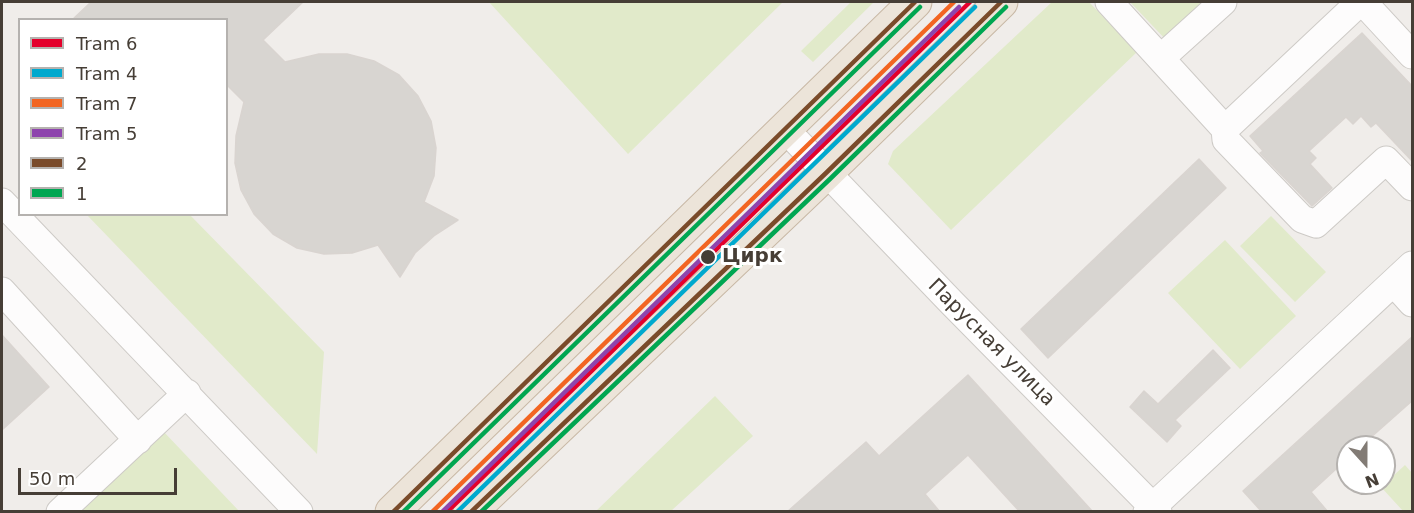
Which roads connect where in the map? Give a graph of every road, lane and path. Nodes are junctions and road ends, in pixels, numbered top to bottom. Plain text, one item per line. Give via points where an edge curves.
1 (915, 2) edge
2 (1002, 2) edge
3 (1109, 2) edge
4 (1223, 2) edge
5 (1361, 2) edge
6 (1413, 55) edge
7 (1161, 58) junction
8 (784, 129) junction
9 (1225, 129) junction
10 (826, 173) junction
11 (1413, 187) edge
12 (2, 202) edge
13 (1403, 274) edge
14 (2, 291) edge
15 (1413, 303) edge
16 (187, 393) junction
17 (138, 440) junction
18 (1152, 510) edge
19 (60, 512) edge
20 (299, 512) edge
21 (392, 512) edge
22 (470, 512) edge

1 - 8 highway
2 - 10 highway
3 - 7 street
4 - 7 street
5 - 6 street
5 - 9 street
7 - 9 street
8 - 10 street, Парусная улица
8 - 21 highway
9 - 11 street via 1226,140 1302,219 1316,224 1386,160
10 - 18 street, Парусная улица
10 - 22 highway
12 - 16 street
13 - 15 street
13 - 18 street
14 - 17 street
16 - 17 street
16 - 20 street
17 - 19 street

